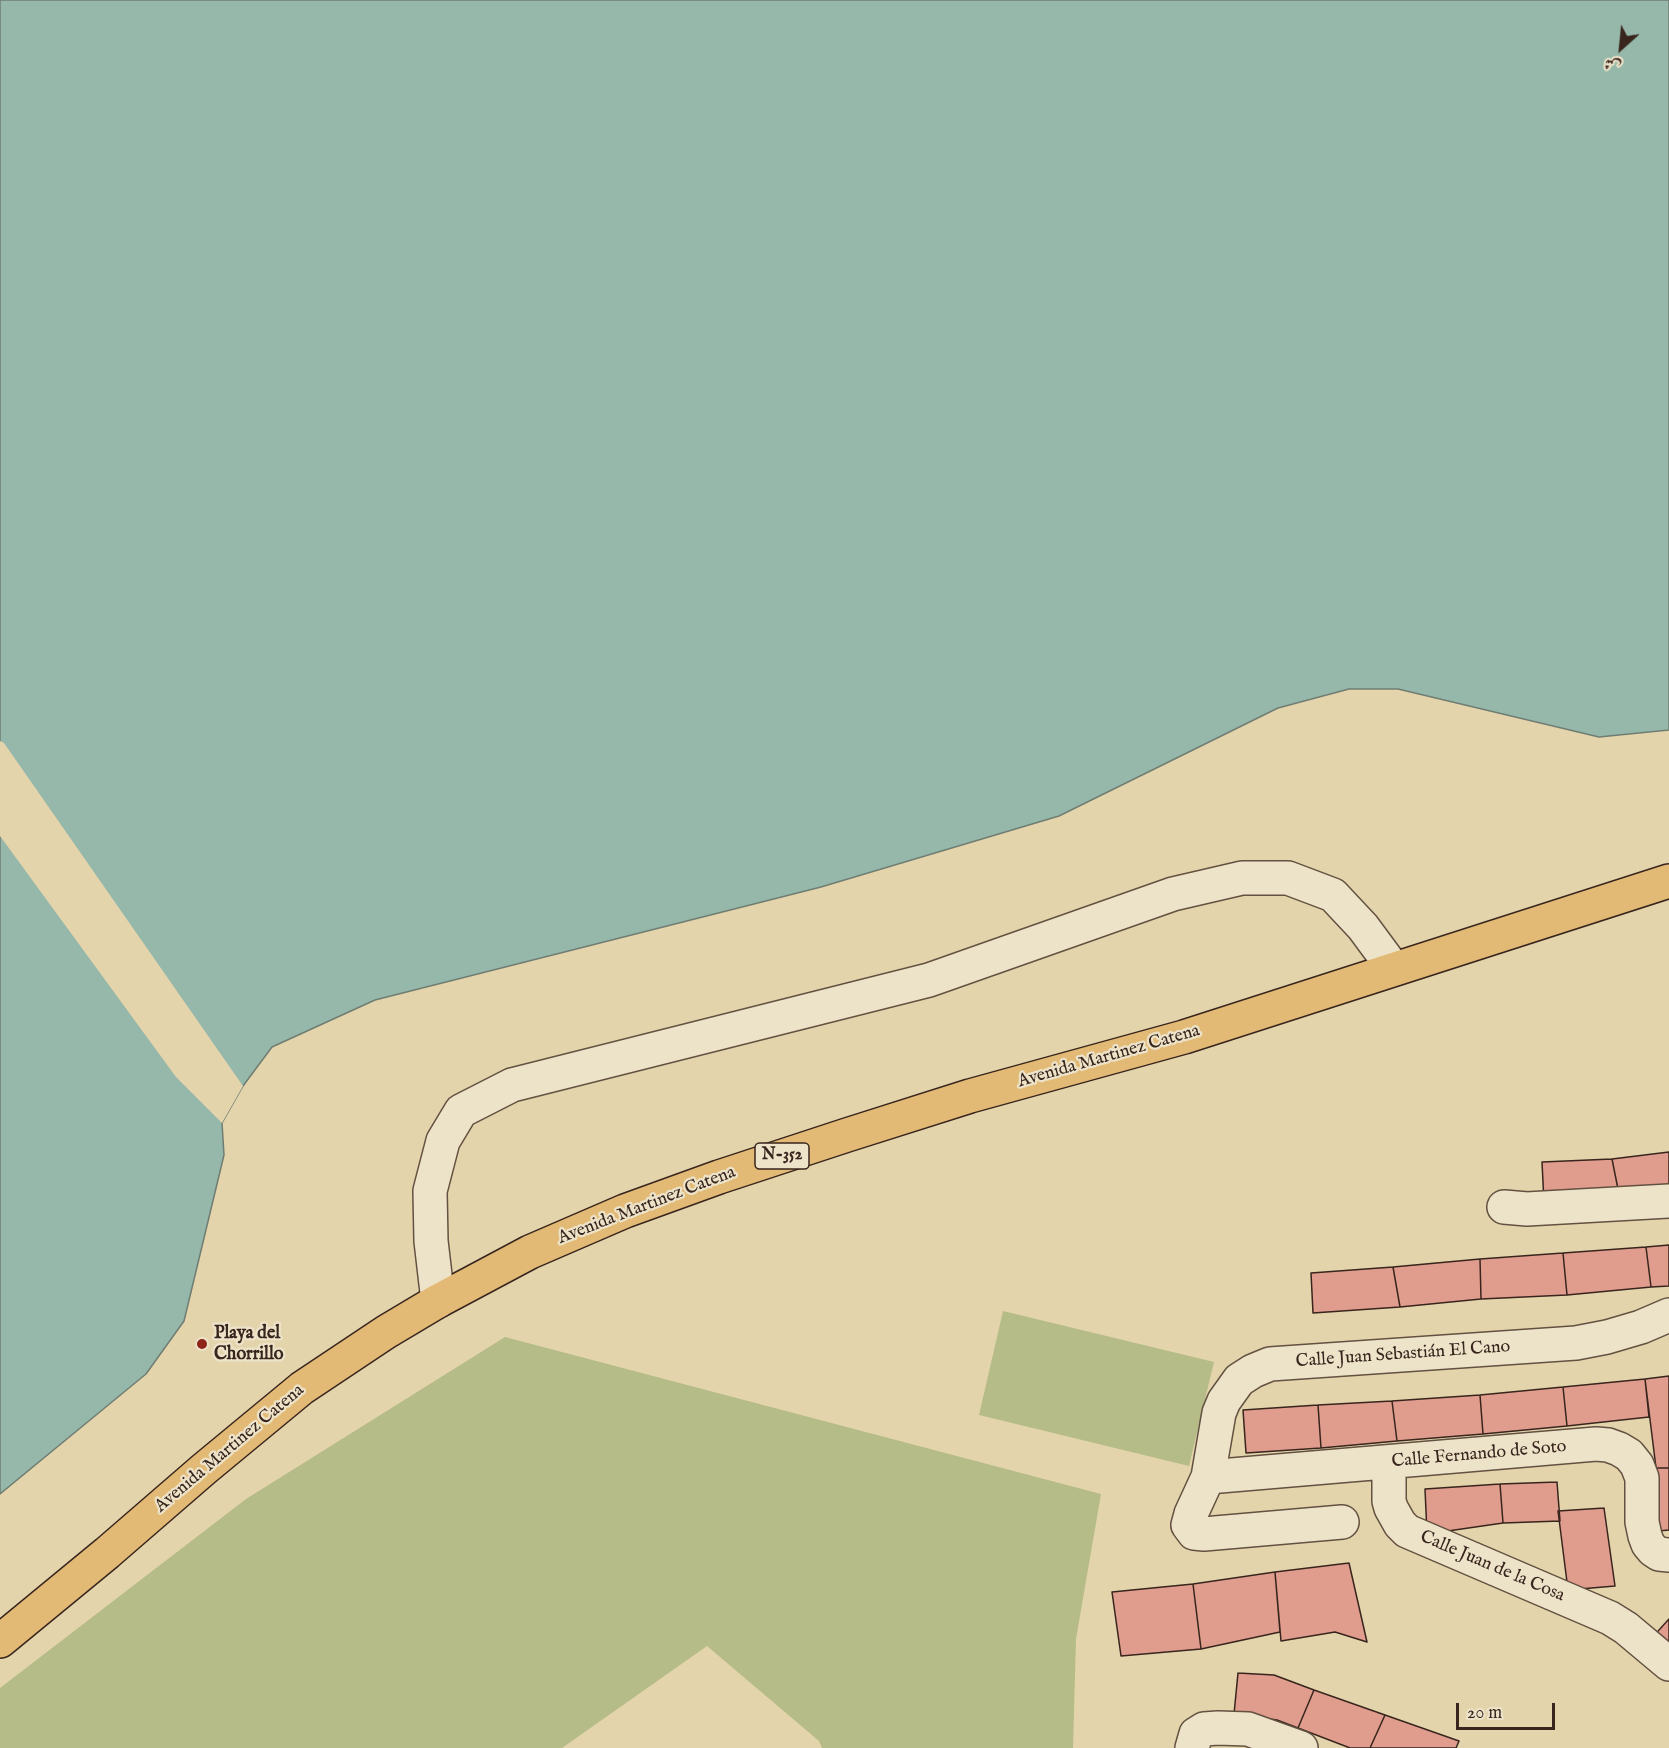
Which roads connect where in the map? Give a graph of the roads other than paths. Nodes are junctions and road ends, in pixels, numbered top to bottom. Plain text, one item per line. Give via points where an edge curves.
1 (1669, 881) edge
2 (1394, 969) junction
3 (1669, 1201) edge
4 (1504, 1207) dead end
5 (438, 1301) junction
6 (1669, 1315) edge
7 (1389, 1462) junction
8 (1208, 1477) junction
9 (1342, 1522) dead end
10 (1669, 1555) edge
11 (0, 1641) edge
12 (1669, 1664) edge
13 (1192, 1748) edge
14 (1301, 1748) edge

1 - 2 highway, Avenida Martinez Catena / N-352
2 - 5 highway, Avenida Martinez Catena / N-352 via 1184,1037 970,1096 719,1177 625,1211 530,1252
2 - 5 street via 1333,895 1288,878 1242,878 1173,894 929,980 512,1084 460,1111 443,1141 430,1191
3 - 4 street via 1534,1209
5 - 11 highway, Avenida Martinez Catena / N-352 via 302,1388
6 - 8 street, Calle Juan Sebastián El Cano via 1641,1327 1576,1343 1270,1364 1239,1380 1224,1401
7 - 8 street, Calle Fernando de Soto
7 - 10 street, Calle Fernando de Soto via 1608,1445 1629,1455 1637,1465 1642,1478 1642,1522 1648,1544 1659,1554
7 - 12 street, Calle Juan de la Cosa via 1389,1501 1394,1516 1407,1531 1603,1614
8 - 9 street, Calle Juan Sebastián El Cano via 1188,1525 1194,1533
13 - 14 street via 1196,1734 1218,1728 1248,1729

